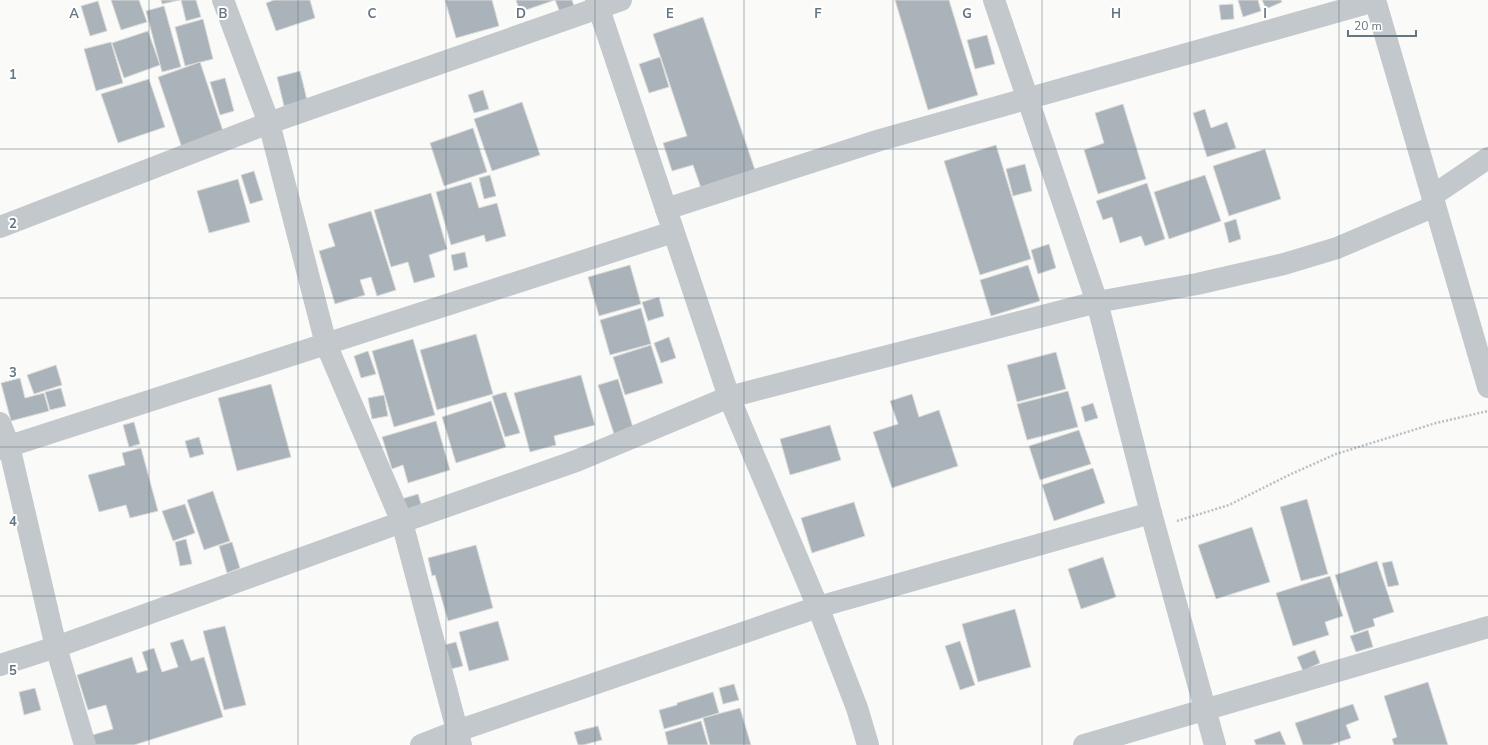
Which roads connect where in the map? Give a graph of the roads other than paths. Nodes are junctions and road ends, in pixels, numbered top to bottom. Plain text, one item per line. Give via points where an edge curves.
1 (223, 0) edge
2 (620, 0) edge
3 (994, 0) edge
4 (1375, 0) edge
5 (597, 4) edge
6 (1027, 98) junction
7 (269, 123) junction
8 (1488, 158) edge
9 (1434, 201) junction
10 (666, 209) junction
11 (0, 227) edge
12 (673, 232) junction
13 (1097, 302) junction
14 (326, 344) junction
15 (1488, 387) edge
16 (729, 397) junction
17 (0, 423) edge
18 (4, 447) edge
19 (1153, 520) junction
20 (402, 522) junction
21 (818, 607) junction
22 (1488, 627) edge
23 (56, 647) junction
24 (0, 665) edge
25 (1204, 710) junction
26 (459, 738) edge
27 (85, 745) edge
28 (421, 745) edge
29 (868, 745) edge
30 (1084, 745) edge
31 (1215, 745) edge

1 - 7 street
2 - 5 street
3 - 6 street
4 - 6 street
4 - 9 street
5 - 7 street
5 - 10 street
6 - 10 street via 880,140
6 - 13 street
7 - 11 street
7 - 14 street
8 - 9 street
9 - 13 street via 1337,248 1284,264 1197,284
9 - 15 street
10 - 12 street
12 - 14 street
12 - 16 street
13 - 16 street
13 - 19 street
14 - 18 street
14 - 20 street
16 - 20 street via 576,461
16 - 21 street
17 - 18 street
18 - 23 street
19 - 21 street
19 - 25 street
20 - 23 street
20 - 26 street
21 - 26 street
21 - 29 street via 857,708
22 - 25 street
23 - 24 street
23 - 27 street
25 - 30 street
25 - 31 street
26 - 28 street

